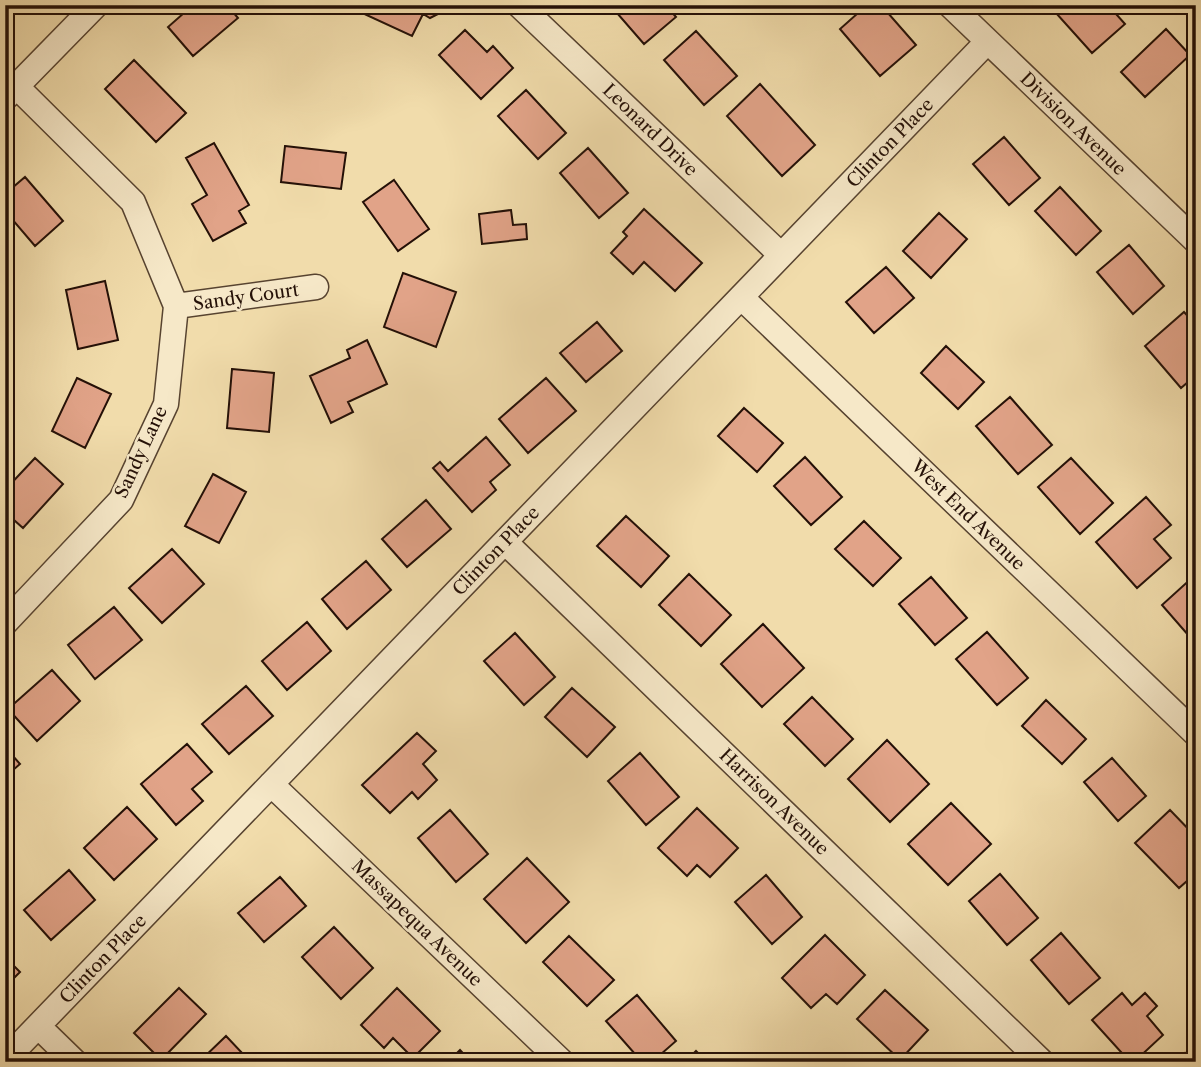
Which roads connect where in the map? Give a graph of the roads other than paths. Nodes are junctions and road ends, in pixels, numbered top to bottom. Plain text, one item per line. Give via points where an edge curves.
1 (96, 5) edge
2 (519, 5) edge
3 (950, 5) edge
4 (987, 42) junction
5 (10, 92) edge
6 (1196, 241) edge
7 (781, 255) junction
8 (316, 287) dead end
9 (741, 297) junction
10 (176, 306) junction
11 (505, 542) junction
12 (5, 623) edge
13 (1196, 734) edge
14 (271, 784) junction
15 (38, 1026) junction
16 (5, 1060) edge
17 (75, 1062) edge
18 (562, 1062) edge
19 (1042, 1062) edge

1 - 5 street
2 - 7 street, Leonard Drive
3 - 4 street, Division Avenue
4 - 6 street, Division Avenue
4 - 7 street, Clinton Place
5 - 10 street, Sandy Lane via 133,202
7 - 9 street, Clinton Place
8 - 10 street, Sandy Court
9 - 11 street, Clinton Place
9 - 13 street, West End Avenue
10 - 12 street, Sandy Lane via 166,404 121,500
11 - 14 street, Clinton Place
11 - 19 street, Harrison Avenue
14 - 15 street, Clinton Place
14 - 18 street, Massapequa Avenue
15 - 16 street, Clinton Place
15 - 17 street

